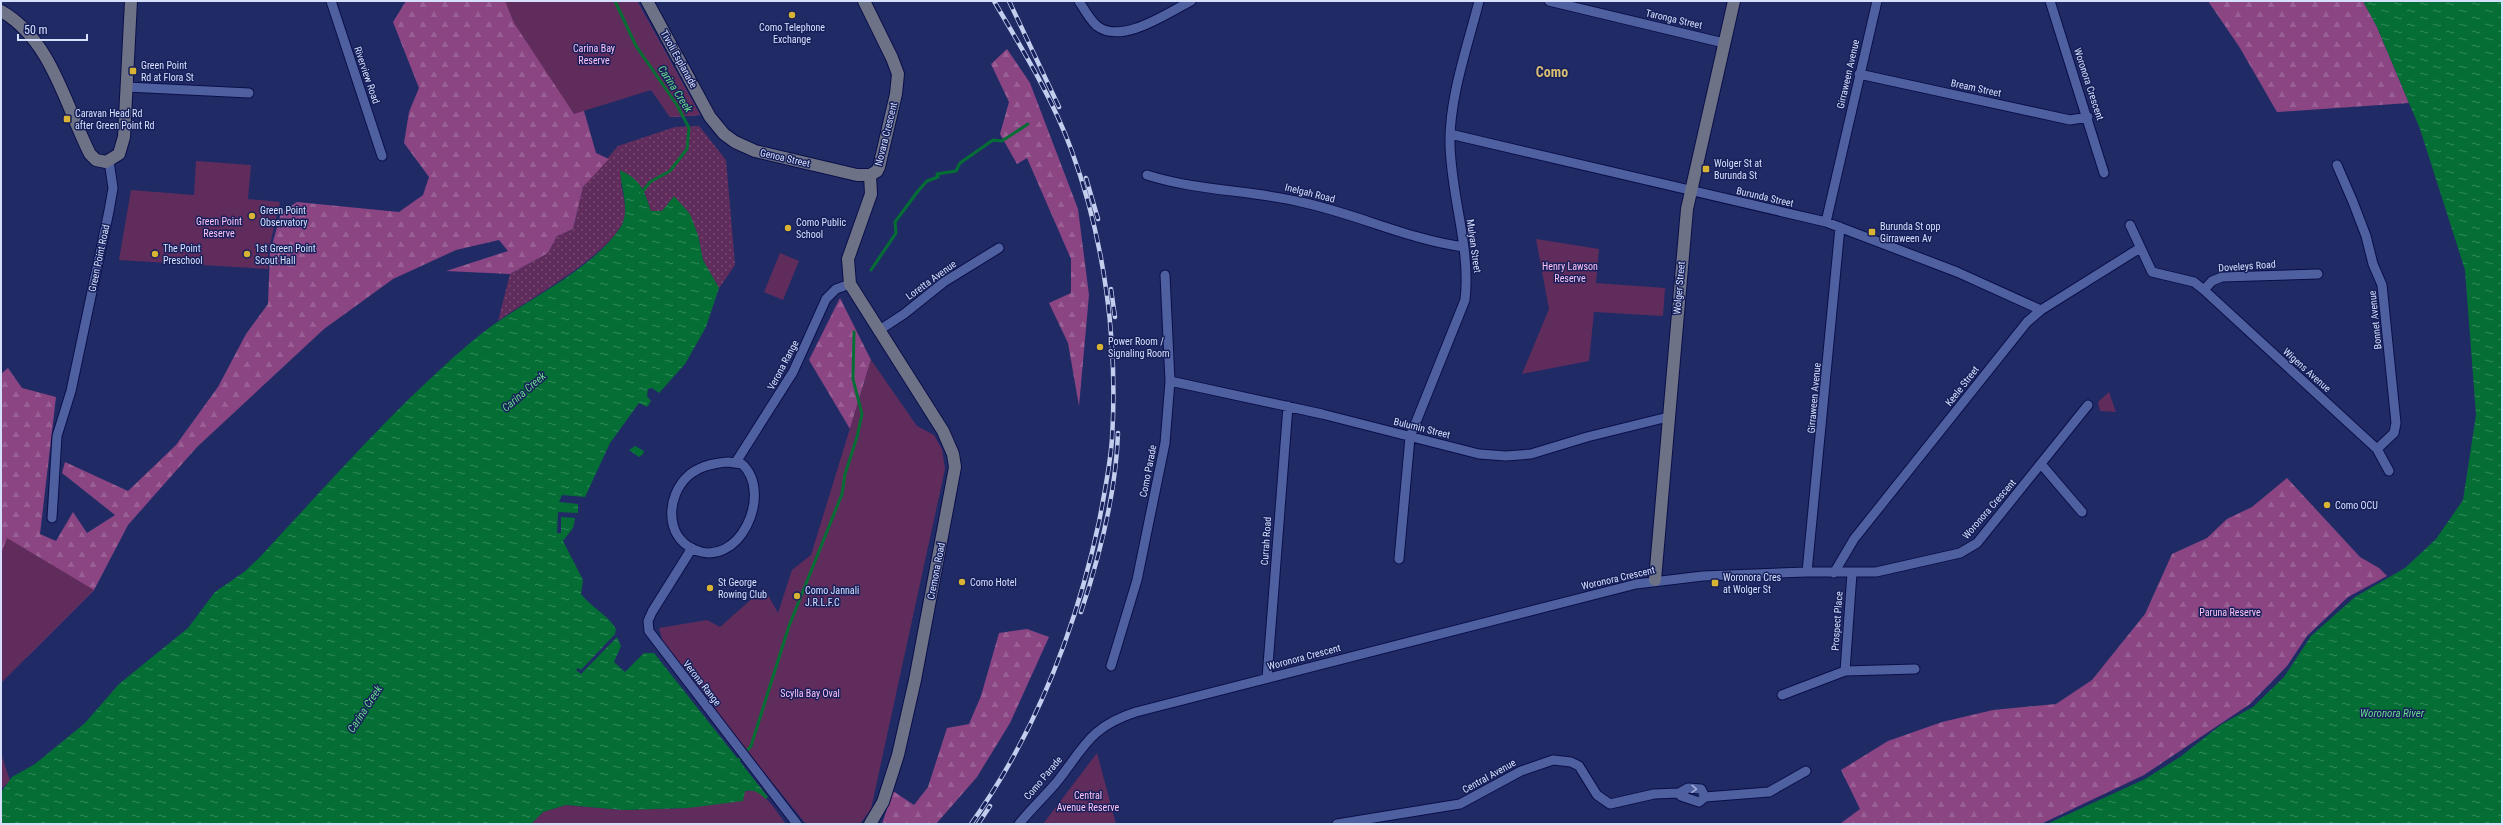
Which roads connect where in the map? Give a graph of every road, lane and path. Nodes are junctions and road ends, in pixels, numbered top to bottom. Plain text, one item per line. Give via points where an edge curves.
1 (131, 1) edge
2 (331, 1) edge
3 (647, 1) edge
4 (864, 1) edge
5 (1079, 1) edge
6 (1191, 1) edge
7 (1478, 1) edge
8 (1549, 1) edge
9 (1734, 1) edge
10 (1877, 1) edge
11 (2050, 1) edge
12 (1, 11) edge
13 (1724, 43) junction
14 (1859, 74) junction
15 (126, 87) junction
16 (249, 93) dead end
17 (2088, 116) junction
18 (710, 117) joint
19 (1450, 134) junction
20 (382, 156) dead end
21 (109, 161) junction
22 (2337, 165) dead end
23 (2104, 174) dead end
24 (870, 175) junction
25 (1146, 175) dead end
26 (1690, 191) junction
27 (1826, 222) junction
28 (2130, 225) dead end
29 (1840, 227) junction
30 (1464, 247) junction
31 (1000, 248) dead end
32 (2140, 248) junction
33 (2318, 274) dead end
34 (1164, 275) dead end
35 (850, 284) junction
36 (2204, 290) junction
37 (2040, 310) junction
38 (878, 331) junction
39 (1170, 380) junction
40 (2088, 405) dead end
41 (1288, 406) junction
42 (1668, 417) junction
43 (1410, 437) junction
44 (2377, 449) junction
45 (736, 462) junction
46 (2041, 464) junction
47 (2389, 471) dead end
48 (2082, 512) dead end
49 (52, 518) dead end
50 (692, 548) junction
51 (1399, 558) dead end
52 (1808, 572) junction
53 (1834, 573) junction
54 (1852, 573) junction
55 (1655, 580) junction
56 (1111, 666) dead end
57 (1915, 669) dead end
58 (1845, 671) junction
59 (1267, 678) junction
60 (1782, 695) dead end
61 (1100, 729) joint
62 (1806, 771) dead end
63 (1679, 793) junction
64 (1705, 797) junction
65 (797, 824) edge
66 (870, 824) edge
67 (1019, 824) edge
68 (1337, 824) edge

1 - 15 street
2 - 20 street, Riverview Road
3 - 18 street, Tivoli Esplanade
4 - 24 street, Novara Crescent via 898,74 896,94 879,166 877,171
5 - 6 street via 1093,22 1110,32 1123,33
7 - 19 street, Mulyan Street via 1456,94
8 - 13 street, Taronga Street
9 - 13 street, Wolger Street
10 - 14 street, Girraween Avenue
11 - 17 street, Woronora Crescent
12 - 21 street via 22,26 42,50 90,154 100,162
13 - 26 street, Wolger Street
14 - 17 street, Bream Street via 2070,120
14 - 27 street, Girraween Avenue
15 - 16 street
15 - 21 street via 122,146 119,154
17 - 23 street, Woronora Crescent
18 - 24 street, Genoa Street via 724,134 746,148 857,175
19 - 26 street, Burunda Street
19 - 30 street, Mulyan Street via 1451,163
21 - 49 street, Green Point Road via 113,188 71,391 57,436
22 - 44 street, Bonnet Avenue via 2366,236 2372,264 2384,295 2396,423 2394,433
24 - 35 street, Novara Crescent via 871,194 848,259
25 - 30 street, Inelgah Road via 1191,187 1264,193 1432,242
26 - 27 street, Burunda Street
26 - 42 street, Wolger Street
27 - 29 street, Burunda Street
28 - 32 street
29 - 37 street, Burunda Street via 1957,272
29 - 52 street, Girraween Avenue
30 - 43 street, Mulyan Street via 1468,278 1465,300
31 - 38 street, Loretta Avenue via 944,282
32 - 36 street via 2152,272 2185,280
32 - 37 street, Keele Street
33 - 36 street, Doveleys Road via 2222,277 2212,281
34 - 39 street, Como Parade
35 - 38 street, Novara Crescent
35 - 45 street, Verona Range via 830,293 793,372
36 - 44 street, Wigens Avenue
37 - 53 street, Keele Street via 2001,354 1854,539
38 - 66 street, Cremona Road via 943,432 953,454 955,467 915,680 898,755 883,802
39 - 41 street, Bulumin Street
39 - 56 street, Como Parade via 1165,443 1148,530 1137,580
40 - 46 street, Woronora Crescent
41 - 43 street, Bulumin Street
41 - 59 street, Currah Road
42 - 43 street, Bulumin Street via 1531,454 1506,456 1478,454
42 - 55 street, Wolger Street
43 - 51 street, Mulyan Street
44 - 47 street, Wigens Avenue
45 - 50 street via 715,464 695,471 676,491 672,524 680,539
45 - 50 street via 747,468 752,484 752,510 748,525 737,540 722,548 707,552
46 - 48 street
46 - 54 street, Woronora Crescent via 1971,548 1896,569
50 - 65 street, Verona Range via 652,612 648,621 649,631
52 - 53 street, Woronora Crescent
52 - 55 street, Woronora Crescent
53 - 54 street, Woronora Crescent
54 - 58 street, Prospect Place
55 - 59 street, Woronora Crescent
57 - 58 street
58 - 60 street
59 - 61 street, Woronora Crescent via 1123,716
61 - 67 street, Como Parade via 1085,743 1055,784
62 - 64 street, Central Avenue via 1769,792
63 - 64 street, Central Avenue via 1699,802
63 -> 64 street, Central Avenue via 1680,790 1695,788 1701,789
63 - 68 street, Central Avenue via 1654,794 1610,804 1598,795 1579,766 1571,762 1553,760 1520,771 1460,804

